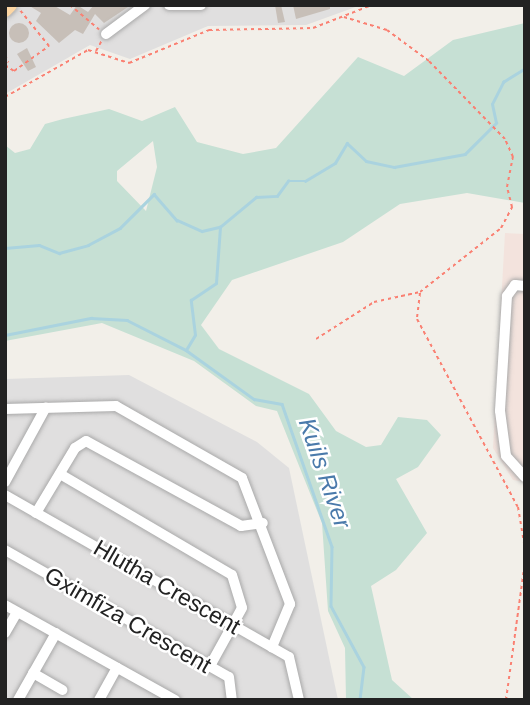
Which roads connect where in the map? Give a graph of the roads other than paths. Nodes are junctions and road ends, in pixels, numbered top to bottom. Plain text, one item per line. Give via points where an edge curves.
1 (10, 5) edge
2 (144, 5) edge
3 (169, 5) edge
4 (201, 5) edge
5 (5, 10) edge
6 (106, 34) road end
7 (525, 286) edge
8 (46, 407) junction
9 (5, 409) edge
10 (60, 474) junction
11 (525, 477) edge
12 (5, 482) edge
13 (5, 495) edge
14 (36, 513) junction
15 (263, 523) junction
16 (5, 550) edge
17 (5, 606) edge
18 (18, 612) junction
19 (234, 625) junction
20 (56, 633) junction
21 (5, 634) edge
22 (272, 647) junction
23 (210, 666) junction
24 (117, 668) junction
25 (33, 673) junction
26 (64, 690) dead end
27 (18, 700) edge
28 (99, 700) edge
29 (175, 700) edge
30 (232, 700) edge
31 (299, 700) edge

1 - 5 main road
2 - 6 street
3 - 4 street
7 - 11 street via 514,285 507,296 500,399 506,456
8 - 9 street
8 - 12 street
8 - 15 street via 119,407 242,478
10 - 14 street
10 - 15 street via 79,444 90,441 238,524
10 - 19 street via 230,572 243,602
13 - 14 street, Hlutha Crescent
14 - 19 street, Hlutha Crescent
15 - 22 street via 290,608
16 - 23 street, Gximfiza Crescent
17 - 18 street
18 - 20 street
18 - 21 street
19 - 22 street, Hlutha Crescent
19 - 23 street
20 - 24 street
20 - 25 street
22 - 31 street, Hlutha Crescent via 293,662
23 - 30 street, Gximfiza Crescent via 233,681
24 - 28 street
24 - 29 street
25 - 26 street
25 - 27 street

